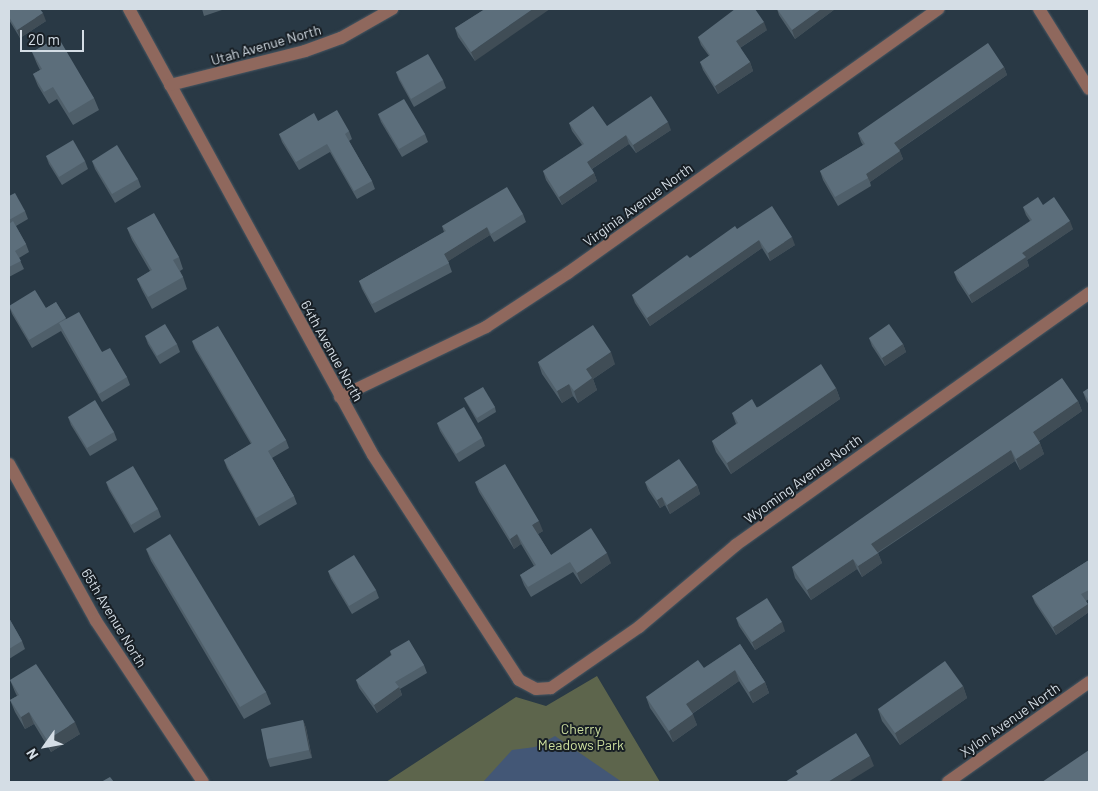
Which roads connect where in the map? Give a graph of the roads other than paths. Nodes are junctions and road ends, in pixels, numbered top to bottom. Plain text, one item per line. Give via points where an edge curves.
1 (129, 9) edge
2 (392, 9) edge
3 (938, 9) edge
4 (1038, 9) edge
5 (170, 85) junction
6 (1089, 89) edge
7 (1089, 293) edge
8 (340, 397) junction
9 (9, 464) edge
10 (1089, 682) edge
11 (536, 689) joint
12 (203, 782) edge
13 (948, 782) edge

1 - 5 street, 64th Avenue North
2 - 5 street, Utah Avenue North via 341,38 305,51
3 - 8 street, Virginia Avenue North via 510,311 477,331
4 - 6 street
5 - 8 street, 64th Avenue North
7 - 11 street, Wyoming Avenue North via 736,545 639,626 551,688
8 - 11 street, 64th Avenue North via 373,455 520,680
9 - 12 street, 65th Avenue North via 96,621
10 - 13 street, Xylon Avenue North

